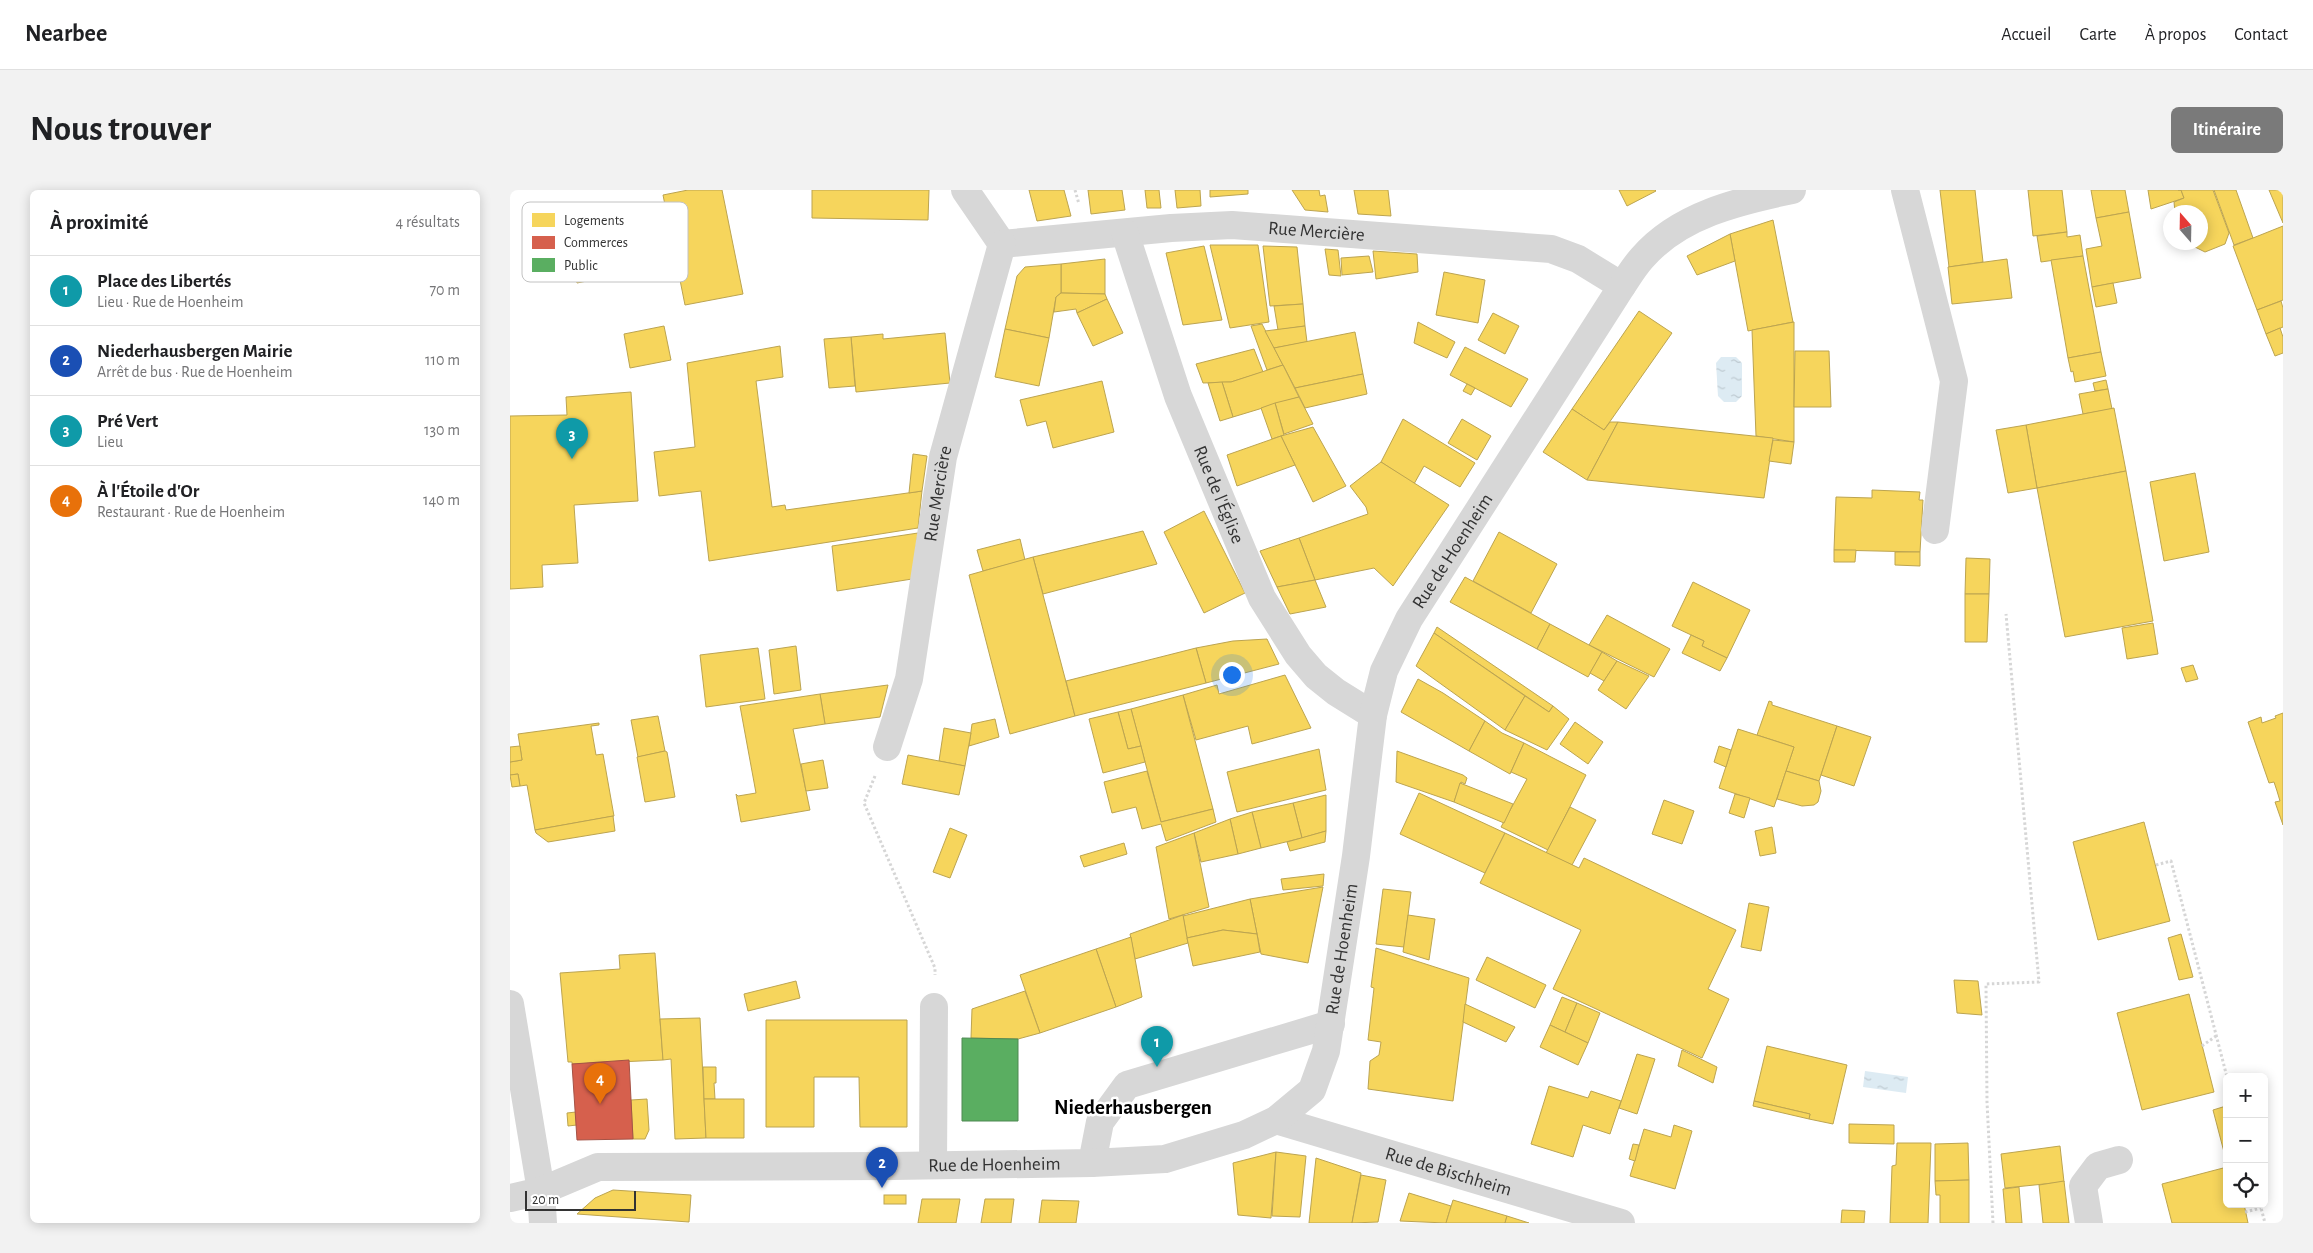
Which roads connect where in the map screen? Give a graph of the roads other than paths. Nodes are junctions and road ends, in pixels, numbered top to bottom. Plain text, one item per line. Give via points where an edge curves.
1 (965, 190) edge
2 (1792, 190) edge
3 (1906, 190) edge
4 (1125, 233) junction
5 (1002, 244) junction
6 (1622, 286) junction
7 (1935, 530) dead end
8 (1373, 715) junction
9 (887, 748) road end
10 (510, 1004) edge
11 (934, 1007) dead end
12 (1330, 1024) junction
13 (1276, 1120) junction
14 (2119, 1160) dead end
15 (1092, 1163) junction
16 (933, 1164) junction
17 (541, 1190) junction
18 (510, 1198) edge
19 (544, 1223) edge
20 (1621, 1223) edge
21 (2089, 1223) edge

1 - 5 street
2 - 6 street, Rue de Hoenheim via 1726,206 1698,217 1657,243
3 - 7 street via 1954,381
4 - 5 street, Rue Mercière
4 - 6 street, Rue Mercière via 1232,225 1551,249 1578,259
4 - 8 street, Rue de l'Église via 1178,396 1262,598 1298,655 1316,676
5 - 9 street, Rue Mercière via 943,457 909,679
6 - 8 street, Rue de Hoenheim via 1409,619 1384,671
8 - 12 street, Rue de Hoenheim via 1356,856
10 - 17 street
11 - 16 street
12 - 13 street, Rue de Hoenheim via 1326,1051 1312,1090
12 - 15 street via 1126,1085 1100,1122
13 - 15 street, Rue de Hoenheim via 1244,1135 1165,1159
13 - 20 street, Rue de Bischheim
14 - 21 street via 2098,1166 2083,1186
15 - 16 street, Rue de Hoenheim
16 - 17 street, Rue de Hoenheim via 598,1167
17 - 18 street, Rue de Hoenheim
17 - 19 street

